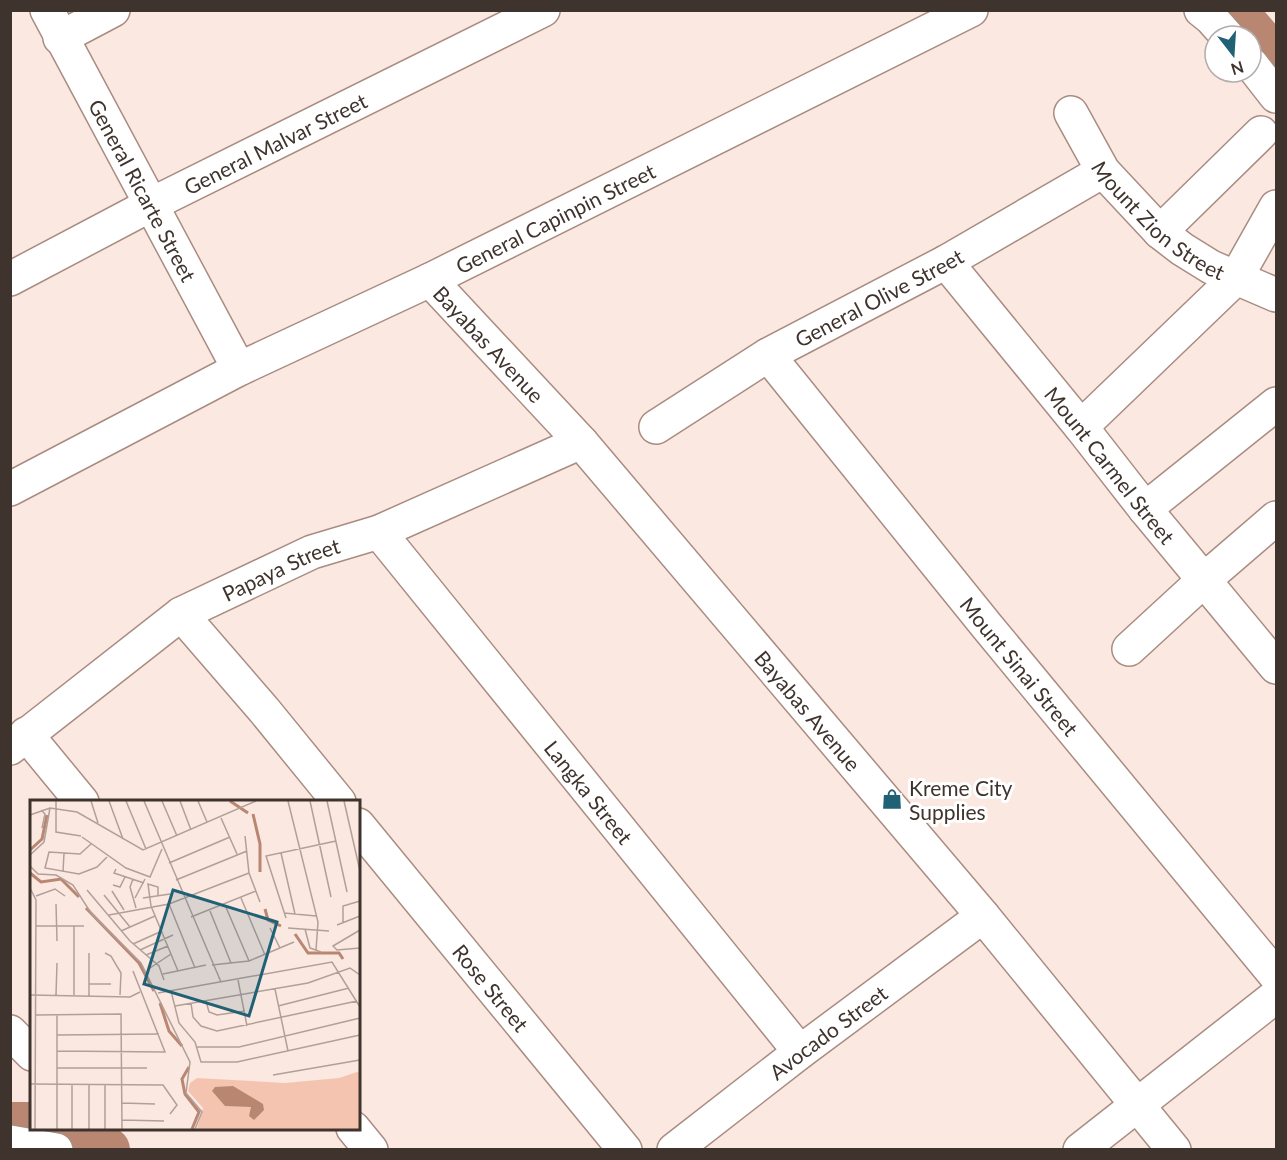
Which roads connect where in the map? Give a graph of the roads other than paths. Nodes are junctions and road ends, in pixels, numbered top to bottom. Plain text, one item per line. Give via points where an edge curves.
1 (113, 10) edge
2 (1201, 10) edge
3 (536, 12) edge
4 (963, 12) edge
5 (53, 24) edge
6 (1216, 24) edge
7 (1263, 79) edge
8 (1276, 96) edge
9 (1071, 113) dead end
10 (1261, 134) dead end
11 (1103, 171) junction
12 (152, 204) junction
13 (1276, 207) edge
14 (1160, 232) junction
15 (946, 262) junction
16 (10, 279) edge
17 (1236, 279) junction
18 (430, 280) junction
19 (1276, 295) edge
20 (768, 355) junction
21 (239, 369) junction
22 (1276, 404) edge
23 (656, 427) dead end
24 (1081, 427) junction
25 (581, 442) junction
26 (10, 489) edge
27 (1145, 509) junction
28 (1276, 518) edge
29 (379, 532) junction
30 (1204, 580) junction
31 (181, 614) junction
32 (1129, 649) dead end
33 (1272, 654) edge
34 (18, 741) edge
35 (81, 800) edge
36 (338, 800) edge
37 (360, 827) edge
38 (983, 916) junction
39 (1276, 976) edge
40 (1276, 996) edge
41 (10, 1032) edge
42 (30, 1052) edge
43 (800, 1052) junction
44 (1137, 1105) junction
45 (355, 1130) edge
46 (10, 1142) edge
47 (56, 1149) edge
48 (370, 1149) edge
49 (625, 1149) edge
50 (674, 1149) edge
51 (1080, 1149) edge
52 (1174, 1149) edge

1 - 5 street
2 - 6 street
3 - 12 street, General Malvar Street
4 - 18 street, General Capinpin Street
5 - 12 street, General Ricarte Street
7 - 8 street
9 - 11 street, Mount Zion Street
10 - 14 street
11 - 14 street, Mount Zion Street
11 - 15 street, General Olive Street
12 - 16 street, General Malvar Street
12 - 21 street, General Ricarte Street
13 - 17 street
14 - 17 street, Mount Zion Street via 1210,267
15 - 20 street, General Olive Street
15 - 24 street, Mount Carmel Street
17 - 19 street, Mount Zion Street
17 - 24 street
18 - 21 street, General Capinpin Street
18 - 25 street, Bayabas Avenue
20 - 23 street, General Olive Street
20 - 39 street, Mount Sinai Street
21 - 26 street, General Capinpin Street
22 - 27 street
24 - 27 street, Mount Carmel Street
25 - 29 street, Papaya Street
25 - 38 street, Bayabas Avenue
27 - 30 street, Mount Carmel Street
28 - 30 street
29 - 31 street, Papaya Street via 312,552
29 - 43 street, Langka Street
30 - 32 street
30 - 33 street, Mount Carmel Street
31 - 34 street, Papaya Street
31 - 36 street
34 - 35 street
37 - 49 street, Rose Street
38 - 43 street, Avocado Street
38 - 44 street, Bayabas Avenue
40 - 44 street
41 - 42 street
43 - 50 street, Avocado Street
44 - 51 street
44 - 52 street, Bayabas Avenue
45 - 48 street
46 - 47 street

